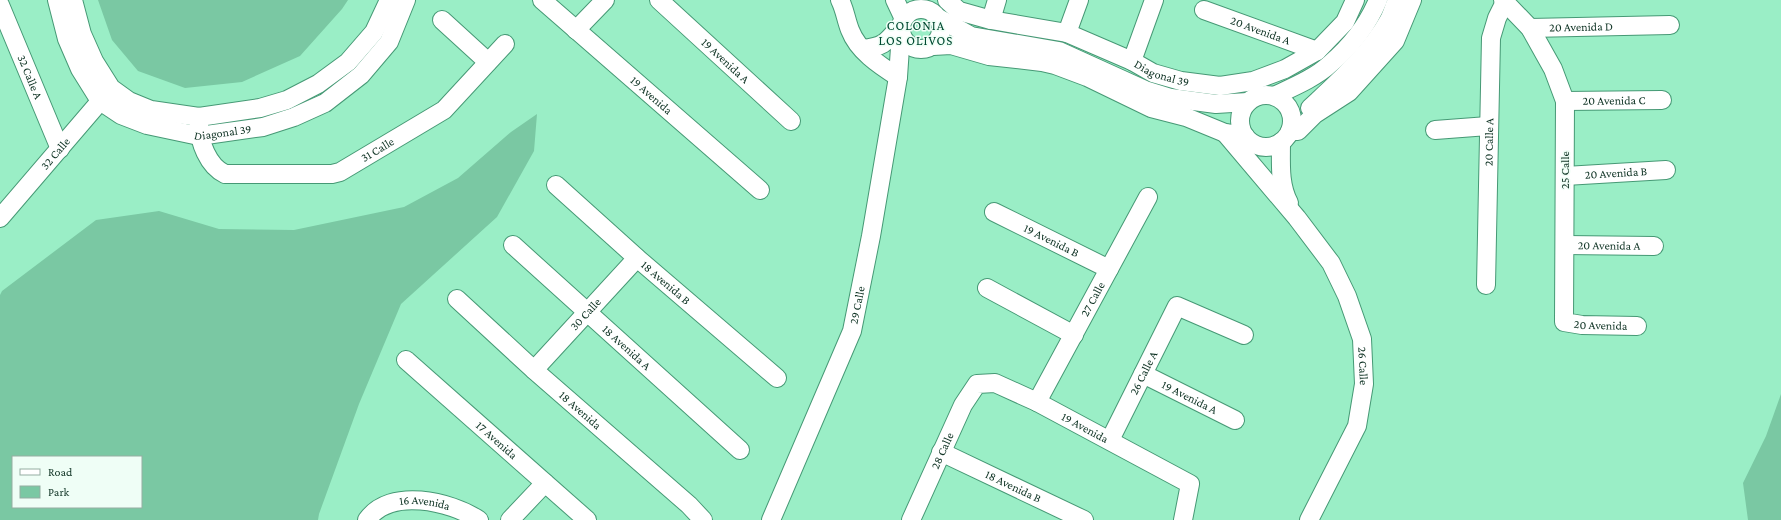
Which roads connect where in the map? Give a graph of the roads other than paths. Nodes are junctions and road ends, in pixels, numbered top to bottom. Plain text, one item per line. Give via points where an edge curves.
1 (57, 0) edge
2 (73, 0) edge
3 (389, 0) edge
4 (406, 0) edge
5 (542, 0) edge
6 (605, 0) edge
7 (659, 0) edge
8 (840, 0) edge
9 (895, 0) edge
10 (947, 0) edge
11 (997, 0) edge
12 (1079, 0) edge
13 (1154, 0) edge
14 (1355, 0) edge
15 (1378, 0) edge
16 (1397, 0) edge
17 (1412, 0) edge
18 (1504, 1) edge
19 (920, 4) edge
20 (0, 5) edge
21 (1204, 10) dead end
22 (938, 18) junction
23 (442, 20) dead end
24 (991, 20) junction
25 (902, 25) junction
26 (1670, 25) dead end
27 (1530, 28) junction
28 (576, 30) junction
29 (1068, 33) junction
30 (505, 44) dead end
31 (928, 47) junction
32 (863, 49) junction
33 (1317, 51) junction
34 (1132, 61) junction
35 (488, 62) junction
36 (898, 77) junction
37 (106, 95) junction
38 (1274, 96) junction
39 (1662, 100) dead end
40 (1565, 101) junction
41 (1248, 102) junction
42 (199, 117) junction
43 (791, 121) dead end
44 (1488, 126) junction
45 (1435, 130) dead end
46 (1225, 133) junction
47 (1287, 133) junction
48 (199, 136) junction
49 (1248, 140) junction
50 (60, 149) junction
51 (1666, 170) dead end
52 (1258, 172) junction
53 (1565, 176) junction
54 (556, 185) dead end
55 (760, 190) dead end
56 (1148, 197) dead end
57 (994, 212) dead end
58 (0, 218) edge
59 (1297, 218) junction
60 (513, 245) dead end
61 (1565, 245) junction
62 (1654, 246) dead end
63 (637, 258) junction
64 (1109, 269) junction
65 (1486, 285) dead end
66 (987, 288) dead end
67 (457, 299) dead end
68 (587, 313) junction
69 (1564, 322) joint
70 (1637, 326) dead end
71 (1074, 335) junction
72 (1244, 335) dead end
73 (406, 360) dead end
74 (534, 370) junction
75 (1143, 374) junction
76 (777, 378) dead end
77 (977, 384) joint
78 (1037, 402) junction
79 (1235, 420) dead end
80 (1110, 440) junction
81 (740, 450) dead end
82 (941, 452) junction
83 (545, 483) junction
84 (447, 512) edge
85 (369, 517) edge
86 (914, 519) edge
87 (479, 520) edge
88 (510, 520) edge
89 (587, 520) edge
90 (703, 520) edge
91 (771, 520) edge
92 (1084, 520) edge
93 (1183, 520) edge
94 (1309, 520) edge

1 - 37 street, Diagonal 39 via 67,39 80,69
2 - 37 street, Diagonal 39 via 82,34
3 - 42 street, Diagonal 39 via 374,32 348,62 318,84 287,100 260,108
4 - 48 street, Diagonal 39 via 389,42 361,75 325,103 263,128
5 - 28 street, 19 Avenida
6 - 28 street
7 - 43 street, 19 Avenida A
8 - 32 street via 851,32
9 - 25 street
10 - 24 street, Diagonal 39 via 959,10
11 - 24 street
12 - 29 street
13 - 34 street
14 - 33 street, Diagonal 39 via 1345,22
15 - 38 street via 1354,39 1330,65
16 - 47 street via 1389,20 1364,53
17 - 47 street via 1395,41 1349,92 1315,114 1298,131
18 - 27 street
18 - 44 street, 20 Calle A via 1491,38
19 - 22 street
19 - 25 street via 912,10
20 - 50 street, 32 Calle A
21 - 33 street, 20 Avenida A
22 - 31 street via 941,33 938,40
22 - 41 street, Diagonal 39 via 971,36 1060,51 1145,90 1172,98 1216,104
23 - 35 street
24 - 29 street, Diagonal 39
25 - 31 street via 907,44 918,49
25 - 32 street via 882,45
25 - 36 street, 29 Calle
26 - 27 street, 20 Avenida D
27 - 40 street, 25 Calle via 1553,69
28 - 55 street, 19 Avenida
29 - 34 street, Diagonal 39
30 - 35 street, 31 Calle
31 - 36 street, 29 Calle via 914,54
31 - 46 street via 952,45 989,56 1055,65 1087,77 1151,108 1186,117
32 - 36 street
33 - 34 street, Diagonal 39 via 1285,69 1252,81 1220,86 1181,81 1153,73
35 - 48 street, 31 Calle via 444,110 340,172 225,174 213,165
36 - 91 street, 29 Calle via 852,331
37 - 42 street, Diagonal 39 via 151,110
37 - 48 street, Diagonal 39 via 121,115
37 - 50 street, 32 Calle
38 - 41 street via 1256,97
38 - 47 street via 1288,107 1291,116
39 - 40 street, 20 Avenida C
40 - 53 street, 25 Calle
41 - 49 street via 1242,110 1240,119 1241,128
42 - 48 street
44 - 45 street
44 - 65 street, 20 Calle A
46 - 49 street
46 - 52 street, 26 Calle
47 - 49 street via 1266,147
47 - 59 street, 26 Calle via 1281,168 1283,192
49 - 52 street, 26 Calle
50 - 58 street, 32 Calle
51 - 53 street, 20 Avenida B
52 - 59 street, 26 Calle
53 - 61 street, 25 Calle
54 - 63 street, 18 Avenida B
56 - 64 street, 27 Calle
57 - 64 street, 19 Avenida B
59 - 94 street, 26 Calle via 1331,263 1347,296 1362,339 1364,384 1356,426
60 - 68 street, 18 Avenida A
61 - 62 street, 20 Avenida A
61 - 69 street, 25 Calle
63 - 68 street, 30 Calle
63 - 76 street, 18 Avenida B
64 - 71 street, 27 Calle
66 - 71 street
67 - 74 street, 18 Avenida
68 - 74 street, 30 Calle
68 - 81 street, 18 Avenida A
69 - 70 street, 20 Avenida via 1582,325
71 - 78 street, 27 Calle
72 - 75 street, 26 Calle A via 1177,306
73 - 83 street, 17 Avenida
74 - 90 street, 18 Avenida
75 - 79 street, 19 Avenida A
75 - 80 street, 26 Calle A
77 - 78 street, 19 Avenida via 995,383
77 - 82 street, 28 Calle via 963,405
78 - 80 street, 19 Avenida
80 - 93 street, 19 Avenida via 1190,484
82 - 86 street, 28 Calle
82 - 92 street, 18 Avenida B
83 - 88 street
83 - 89 street, 17 Avenida
84 - 85 street, 16 Avenida via 424,500 407,500 390,504
84 - 87 street, 16 Avenida

